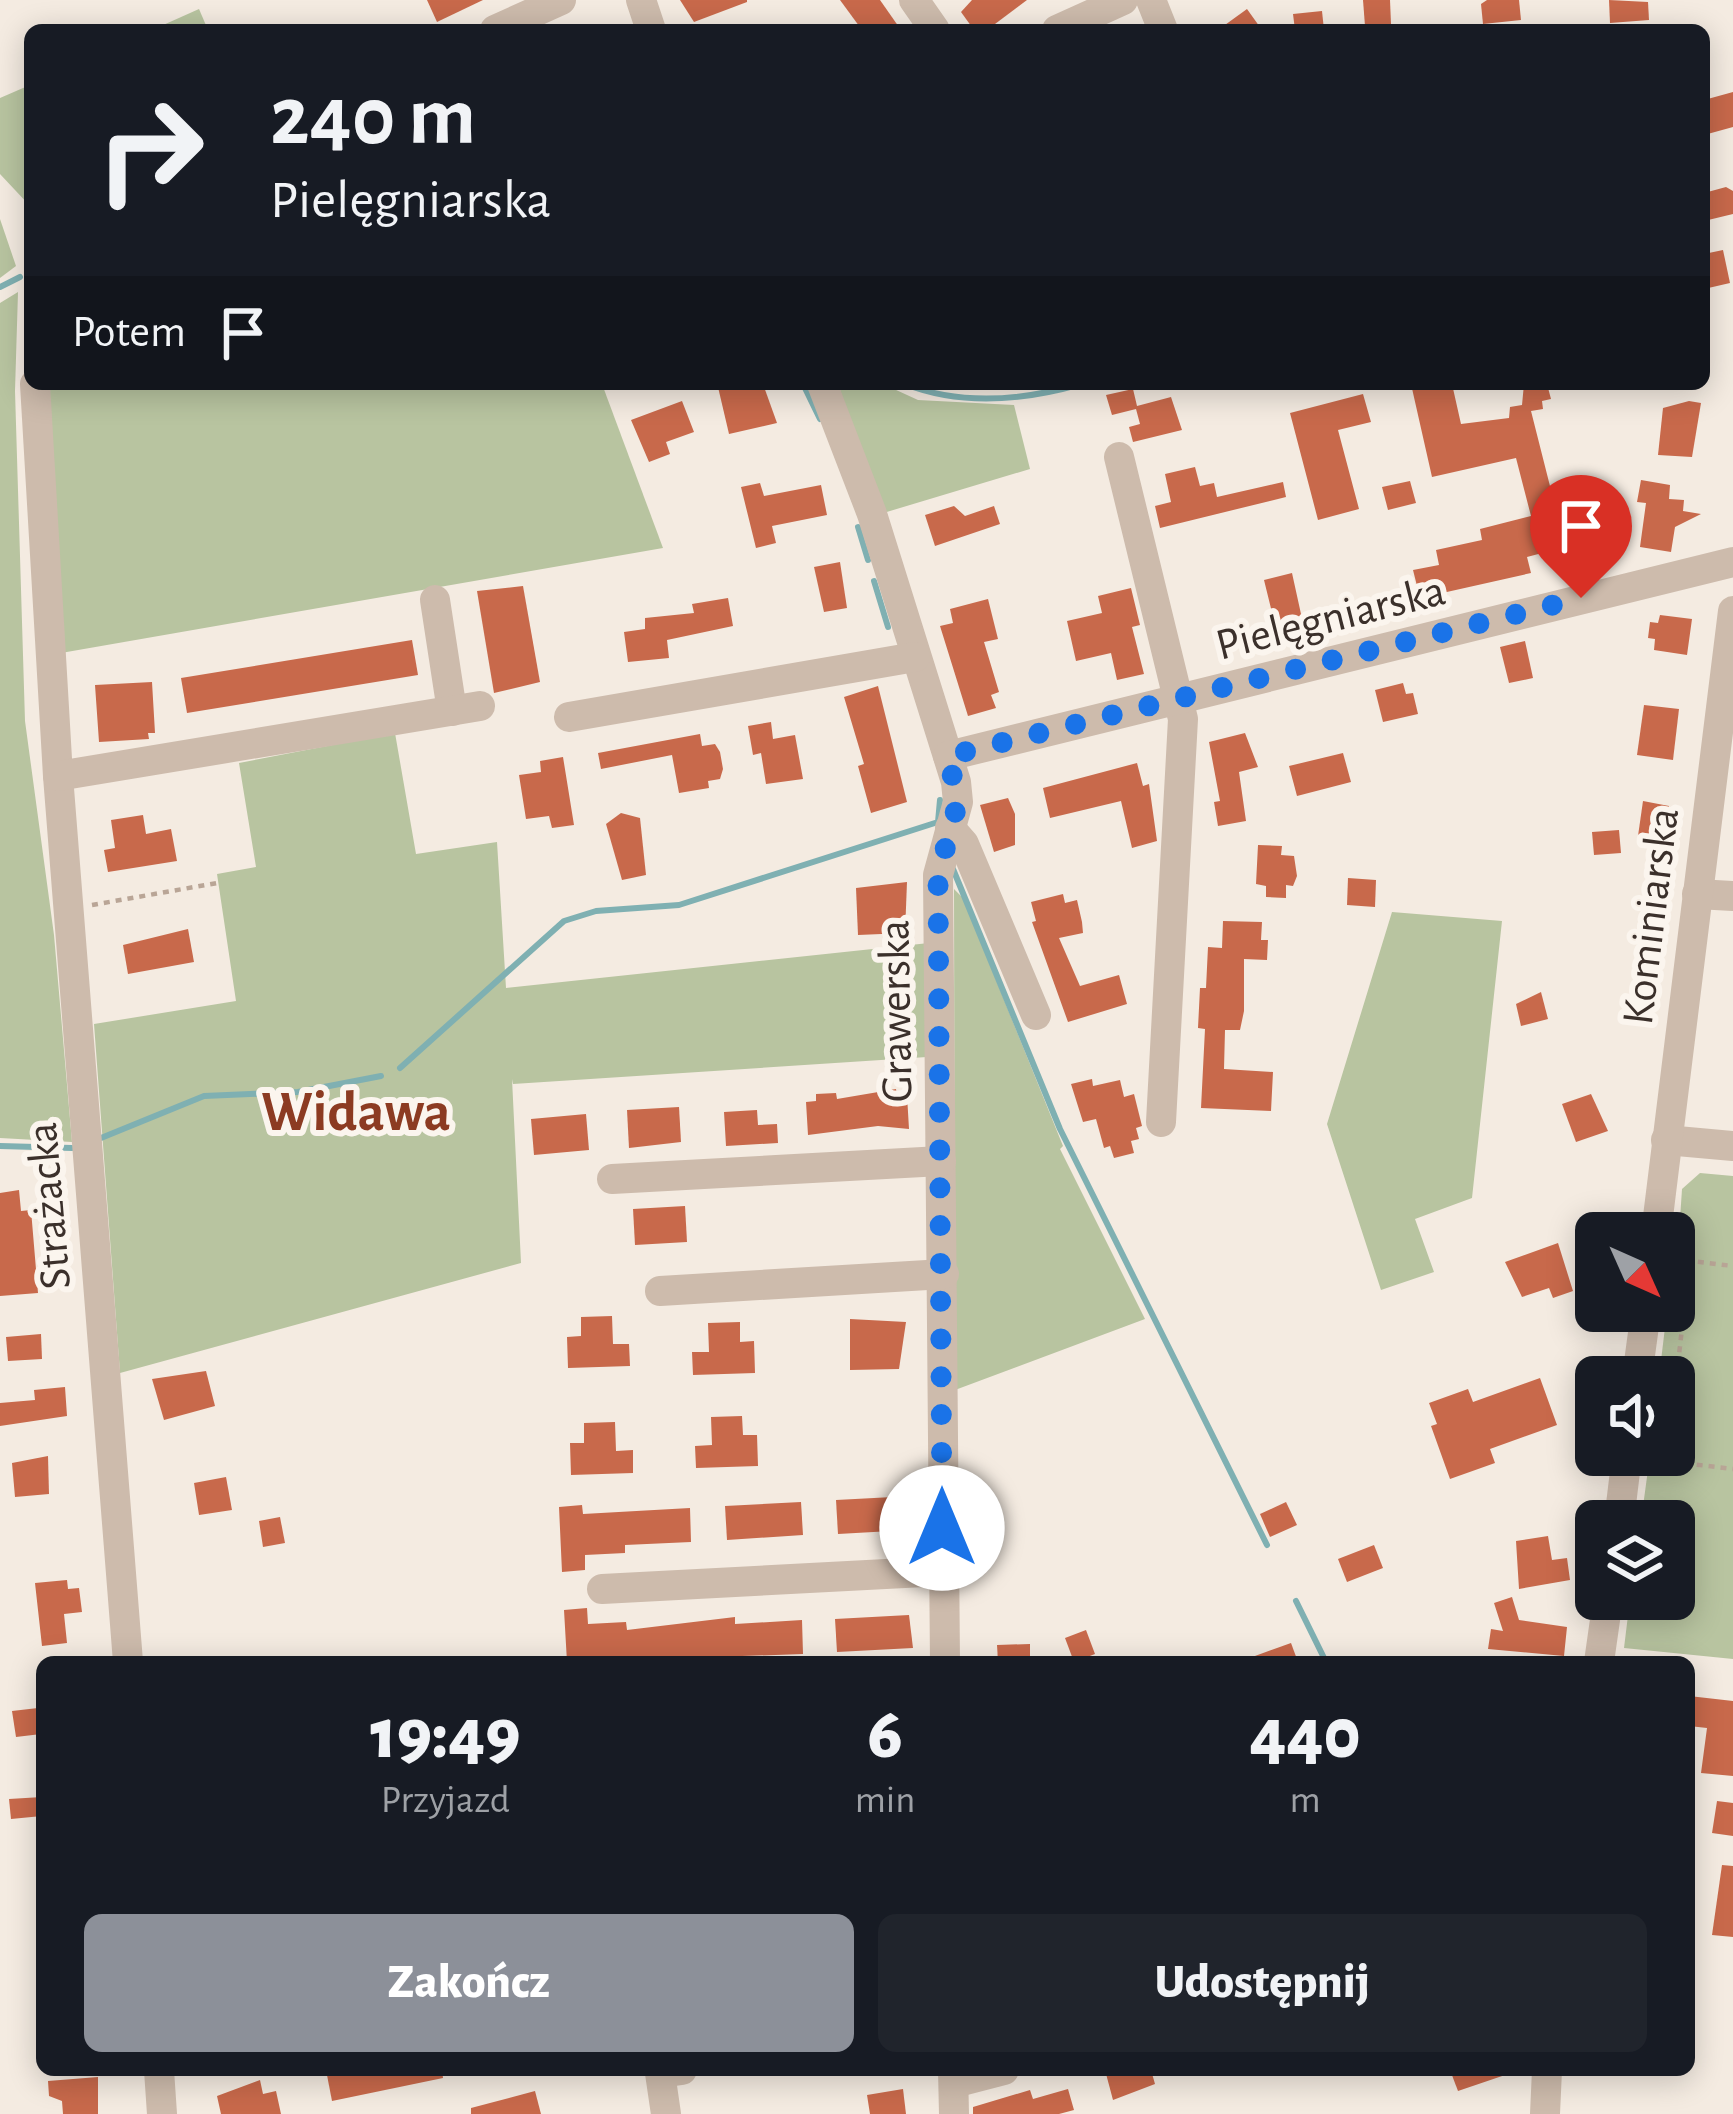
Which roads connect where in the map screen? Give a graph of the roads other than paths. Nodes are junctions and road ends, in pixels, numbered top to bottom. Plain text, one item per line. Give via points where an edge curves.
1 (561, 0) edge
2 (1123, 0) edge
3 (508, 24) edge
4 (1070, 24) edge
5 (35, 390) edge
6 (825, 390) edge
7 (1119, 457) dead end
8 (1733, 562) edge
9 (435, 600) dead end
10 (1733, 611) edge
11 (915, 657) junction
12 (1179, 700) junction
13 (569, 717) dead end
14 (948, 756) junction
15 (58, 776) junction
16 (950, 827) junction
17 (1697, 894) junction
18 (1733, 896) edge
19 (1036, 1015) dead end
20 (1161, 1122) dead end
21 (1666, 1140) junction
22 (1733, 1146) edge
23 (941, 1161) junction
24 (612, 1179) dead end
25 (1658, 1212) edge
26 (944, 1274) junction
27 (660, 1291) dead end
28 (943, 1570) junction
29 (602, 1589) dead end
30 (1605, 1620) edge
31 (128, 1656) edge
32 (944, 1656) edge
33 (1600, 1656) edge
34 (159, 2076) edge
35 (660, 2076) edge
36 (988, 2076) edge
37 (1547, 2076) edge
38 (954, 2089) edge
39 (162, 2114) edge
40 (666, 2114) edge
41 (1545, 2114) edge

1 - 3 street
2 - 4 street
5 - 15 street, Strażacka
6 - 11 street, Grawerska
7 - 12 street
8 - 12 street, Pielęgniarska
9 - 15 street via 466,709
10 - 17 street, Kominiarska
11 - 13 street
11 - 14 street, Grawerska
12 - 14 street, Pielęgniarska
12 - 20 street
14 - 16 street, Grawerska via 958,793
15 - 31 street, Strażacka
16 - 19 street
16 - 23 street, Grawerska via 938,875
17 - 18 street
17 - 21 street, Kominiarska
21 - 22 street
21 - 25 street, Kominiarska
23 - 24 street
23 - 26 street, Grawerska
26 - 27 street
26 - 28 street, Grawerska
28 - 29 street
28 - 32 street, Grawerska
30 - 33 street
34 - 39 street
35 - 40 street
36 - 38 street
37 - 41 street

